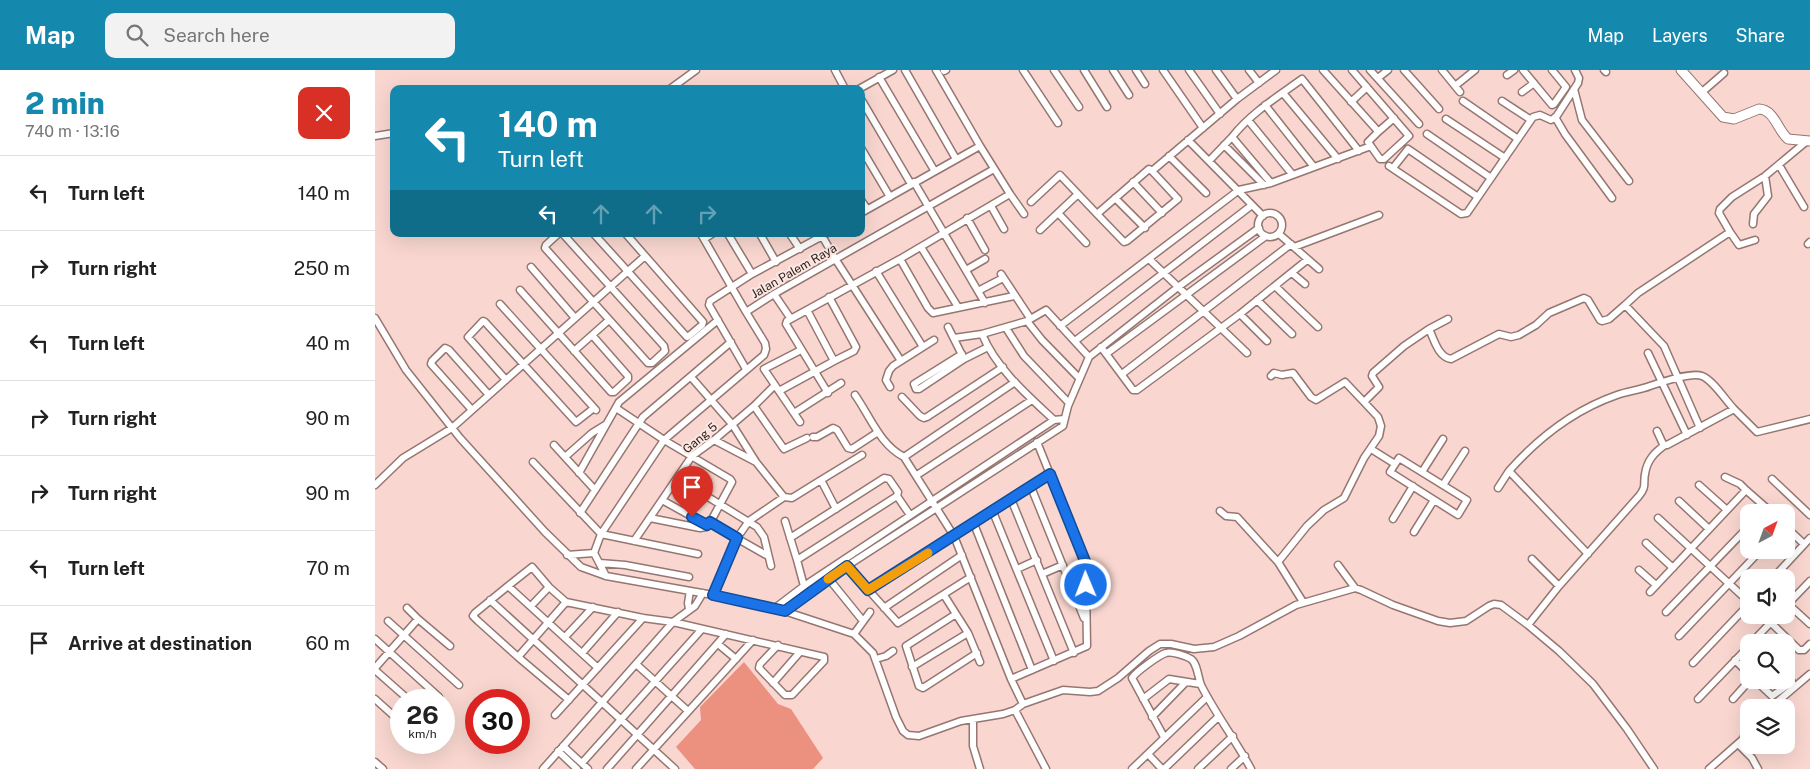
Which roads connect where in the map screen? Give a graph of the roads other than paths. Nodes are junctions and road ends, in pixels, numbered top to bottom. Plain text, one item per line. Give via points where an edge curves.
1 (697, 70) edge
2 (835, 70) edge
3 (893, 70) edge
4 (905, 70) edge
5 (936, 70) edge
6 (1023, 70) edge
7 (1054, 70) edge
8 (1084, 70) edge
9 (1113, 70) edge
10 (1136, 70) edge
11 (1163, 70) edge
12 (1189, 70) edge
13 (1216, 70) edge
14 (1249, 70) edge
15 (1277, 70) edge
16 (1323, 70) edge
17 (1352, 70) edge
18 (1371, 70) edge
19 (1388, 70) edge
20 (1405, 70) edge
21 (1442, 70) edge
22 (1475, 70) edge
23 (1514, 70) edge
24 (1523, 70) edge
25 (1552, 70) edge
26 (1575, 70) edge
27 (1681, 70) edge
28 (1723, 73) dead end
29 (1507, 75) dead end
30 (879, 78) junction
31 (1378, 78) junction
32 (1259, 83) junction
33 (1534, 83) junction
34 (1145, 84) dead end
35 (676, 85) edge
36 (843, 85) edge
37 (865, 86) edge
38 (1455, 86) junction
39 (1367, 88) junction
40 (1574, 89) junction
41 (1460, 92) dead end
42 (1522, 92) dead end
43 (1283, 93) junction
44 (1701, 93) junction
45 (1129, 95) dead end
46 (1237, 100) junction
47 (1463, 101) dead end
48 (1502, 101) dead end
49 (1351, 102) junction
50 (865, 106) edge
51 (1265, 106) junction
52 (1079, 107) dead end
53 (1107, 107) dead end
54 (1439, 109) dead end
55 (1220, 114) junction
56 (1555, 117) junction
57 (1394, 118) junction
58 (1446, 118) dead end
59 (1248, 120) junction
60 (1531, 120) junction
61 (1058, 123) dead end
62 (1419, 124) dead end
63 (1203, 128) junction
64 (1378, 132) junction
65 (390, 134) edge
66 (1427, 134) dead end
67 (375, 136) edge
68 (1232, 137) junction
69 (1518, 139) junction
70 (1188, 140) junction
71 (1809, 141) edge
72 (1224, 144) junction
73 (979, 146) junction
74 (1371, 146) junction
75 (1359, 151) junction
76 (865, 155) edge
77 (1169, 156) junction
78 (956, 158) junction
79 (1505, 158) junction
80 (1337, 159) junction
81 (1209, 161) junction
82 (1779, 165) junction
83 (1314, 167) junction
84 (994, 169) junction
85 (934, 170) junction
86 (1152, 171) junction
87 (1292, 174) junction
88 (1765, 176) junction
89 (1491, 178) junction
90 (1629, 181) dead end
91 (1133, 182) junction
92 (912, 183) junction
93 (1268, 184) junction
94 (1239, 190) junction
95 (1206, 193) dead end
96 (1010, 194) junction
97 (1078, 194) junction
98 (890, 197) junction
99 (1478, 197) junction
100 (1115, 198) junction
101 (1612, 198) dead end
102 (1031, 202) dead end
103 (1252, 205) junction
104 (991, 206) junction
105 (928, 207) junction
106 (1804, 207) dead end
107 (865, 210) edge
108 (1058, 213) junction
109 (1162, 213) junction
110 (1024, 214) dead end
111 (1097, 214) junction
112 (1379, 215) dead end
113 (1263, 216) junction
114 (967, 218) junction
115 (1753, 224) dead end
116 (1145, 228) junction
117 (1259, 228) junction
118 (1004, 229) dead end
119 (1040, 230) dead end
120 (944, 232) junction
121 (1730, 232) junction
122 (1279, 234) junction
123 (1267, 236) junction
124 (555, 237) edge
125 (566, 237) edge
126 (597, 237) edge
127 (628, 237) edge
128 (704, 237) edge
129 (730, 237) edge
130 (762, 237) edge
131 (792, 237) edge
132 (818, 237) edge
133 (824, 237) edge
134 (1755, 240) dead end
135 (1086, 243) dead end
136 (1292, 245) junction
137 (921, 247) junction
138 (799, 249) junction
139 (985, 250) dead end
140 (645, 256) junction
141 (1149, 258) junction
142 (900, 259) junction
143 (985, 259) dead end
144 (836, 260) junction
145 (1307, 260) junction
146 (776, 262) junction
147 (531, 267) dead end
148 (1319, 269) dead end
149 (965, 270) junction
150 (628, 271) junction
151 (876, 271) junction
152 (1165, 273) junction
153 (1292, 273) junction
154 (752, 274) junction
155 (1305, 284) dead end
156 (851, 285) junction
157 (610, 286) junction
158 (1275, 286) junction
159 (732, 287) junction
160 (1179, 287) junction
161 (520, 290) dead end
162 (978, 291) junction
163 (774, 294) junction
164 (1186, 295) junction
165 (1014, 296) junction
166 (829, 297) junction
167 (1257, 300) junction
168 (593, 302) junction
169 (985, 303) junction
170 (500, 304) dead end
171 (1625, 305) junction
172 (958, 307) junction
173 (807, 310) junction
174 (1204, 311) junction
175 (746, 312) junction
176 (1240, 314) junction
177 (375, 318) edge
178 (575, 318) junction
179 (791, 319) junction
180 (609, 320) junction
181 (718, 320) junction
182 (1029, 320) junction
183 (1448, 320) dead end
184 (1060, 326) junction
185 (947, 327) dead end
186 (1220, 327) junction
187 (1318, 327) dead end
188 (1006, 328) junction
189 (1429, 329) junction
190 (558, 334) junction
191 (982, 334) junction
192 (1292, 334) dead end
193 (592, 335) junction
194 (954, 338) junction
195 (934, 340) dead end
196 (1075, 341) junction
197 (1267, 341) dead end
198 (731, 342) junction
199 (923, 347) junction
200 (988, 347) junction
201 (1101, 347) junction
202 (541, 348) junction
203 (801, 350) junction
204 (574, 351) junction
205 (1647, 353) dead end
206 (1106, 354) junction
207 (1247, 354) dead end
208 (963, 357) junction
209 (1089, 357) junction
210 (757, 360) junction
211 (834, 361) junction
212 (901, 361) junction
213 (523, 364) junction
214 (1003, 367) junction
215 (746, 369) junction
216 (764, 369) junction
217 (815, 371) junction
218 (1122, 374) junction
219 (691, 376) junction
220 (1271, 376) dead end
221 (1079, 378) junction
222 (1679, 378) junction
223 (506, 380) junction
224 (1015, 382) junction
225 (1662, 382) junction
226 (841, 383) dead end
227 (774, 386) junction
228 (891, 387) dead end
229 (779, 391) junction
230 (827, 393) junction
231 (489, 395) junction
232 (855, 395) dead end
233 (902, 398) dead end
234 (711, 399) junction
235 (1033, 400) junction
236 (1364, 402) junction
237 (1069, 403) junction
238 (754, 406) junction
239 (617, 408) junction
240 (1734, 409) junction
241 (471, 410) junction
242 (794, 413) junction
243 (1064, 419) junction
244 (1810, 419) edge
245 (1054, 420) junction
246 (639, 422) junction
247 (800, 422) dead end
248 (606, 424) junction
249 (733, 424) junction
250 (452, 428) junction
251 (1700, 428) junction
252 (1657, 431) dead end
253 (878, 432) junction
254 (1687, 435) junction
255 (1443, 439) dead end
256 (664, 440) junction
257 (714, 440) junction
258 (1037, 442) junction
259 (554, 445) dead end
260 (1665, 445) junction
261 (1371, 449) junction
262 (1465, 451) dead end
263 (862, 455) dead end
264 (692, 456) junction
265 (565, 457) junction
266 (904, 457) junction
267 (533, 462) dead end
268 (756, 462) junction
269 (1395, 464) junction
270 (1509, 471) junction
271 (1422, 472) junction
272 (579, 473) junction
273 (1050, 474) junction
274 (917, 475) junction
275 (1725, 477) dead end
276 (677, 478) junction
277 (1772, 479) dead end
278 (821, 480) junction
279 (375, 485) edge
280 (1443, 485) junction
281 (1699, 485) dead end
282 (1413, 486) junction
283 (1031, 487) junction
284 (1498, 488) dead end
285 (595, 490) junction
286 (1746, 490) junction
287 (897, 496) junction
288 (784, 497) junction
289 (661, 500) junction
290 (932, 500) junction
291 (1011, 500) junction
292 (1434, 500) junction
293 (1679, 501) dead end
294 (719, 504) junction
295 (1759, 504) edge
296 (937, 507) junction
297 (836, 508) junction
298 (1727, 510) junction
299 (1220, 511) dead end
300 (580, 512) junction
301 (993, 512) junction
302 (1810, 514) edge
303 (910, 515) junction
304 (650, 518) junction
305 (1659, 518) dead end
306 (1393, 519) dead end
307 (749, 521) junction
308 (785, 521) dead end
309 (709, 524) junction
310 (974, 524) junction
311 (1709, 529) junction
312 (1414, 532) dead end
313 (601, 534) junction
314 (1740, 535) edge
315 (955, 536) junction
316 (1795, 536) edge
317 (737, 538) junction
318 (790, 538) junction
319 (1810, 538) edge
320 (634, 541) junction
321 (1646, 543) dead end
322 (1804, 544) junction
323 (1692, 548) junction
324 (594, 553) junction
325 (698, 554) dead end
326 (1588, 554) junction
327 (567, 555) junction
328 (962, 555) junction
329 (768, 556) junction
330 (1532, 558) dead end
331 (1752, 559) edge
332 (797, 560) junction
333 (1037, 560) junction
334 (1278, 562) junction
335 (600, 563) junction
336 (1063, 565) junction
337 (1338, 565) dead end
338 (1711, 565) junction
339 (771, 566) dead end
340 (847, 566) junction
341 (1673, 568) junction
342 (1017, 569) junction
343 (1781, 569) edge
344 (1639, 570) dead end
345 (1042, 574) junction
346 (606, 576) junction
347 (689, 577) dead end
348 (971, 577) junction
349 (829, 579) junction
350 (1810, 581) edge
351 (818, 582) junction
352 (1729, 582) junction
353 (1656, 585) junction
354 (508, 586) junction
355 (804, 586) junction
356 (1559, 586) junction
357 (549, 587) junction
358 (1355, 588) junction
359 (868, 590) junction
360 (690, 591) junction
361 (1650, 592) dead end
362 (703, 593) junction
363 (1740, 594) edge
364 (713, 595) junction
365 (944, 595) junction
366 (1795, 597) edge
367 (490, 600) junction
368 (566, 602) junction
369 (1303, 602) junction
370 (531, 606) junction
371 (593, 607) junction
372 (407, 608) dead end
373 (775, 608) junction
374 (884, 608) junction
375 (689, 609) junction
376 (785, 611) junction
377 (1795, 611) edge
378 (618, 612) junction
379 (870, 612) dead end
380 (1666, 612) dead end
381 (1740, 612) edge
382 (956, 614) junction
383 (643, 618) junction
384 (419, 619) junction
385 (388, 621) dead end
386 (863, 621) junction
387 (1809, 621) edge
388 (548, 622) junction
389 (673, 622) junction
390 (1086, 622) junction
391 (1769, 624) edge
392 (1773, 624) edge
393 (1528, 625) junction
394 (702, 629) junction
395 (967, 633) junction
396 (726, 634) junction
397 (854, 634) junction
398 (1760, 634) edge
399 (404, 636) junction
400 (1679, 636) dead end
401 (565, 637) junction
402 (375, 639) edge
403 (533, 640) junction
404 (753, 640) junction
405 (718, 644) junction
406 (1810, 644) edge
407 (777, 645) junction
408 (450, 646) dead end
409 (1185, 648) junction
410 (893, 651) dead end
411 (389, 652) junction
412 (583, 652) junction
413 (800, 652) junction
414 (1074, 652) junction
415 (977, 653) junction
416 (1173, 653) junction
417 (1740, 655) edge
418 (518, 657) junction
419 (736, 659) junction
420 (876, 659) junction
421 (1735, 660) junction
422 (980, 662) dead end
423 (1054, 662) junction
424 (1693, 662) dead end
425 (636, 664) junction
426 (1740, 665) edge
427 (912, 667) junction
428 (598, 668) junction
429 (375, 669) edge
430 (1032, 670) junction
431 (1810, 674) edge
432 (1011, 679) junction
433 (655, 682) junction
434 (1186, 682) junction
435 (773, 683) junction
436 (583, 684) junction
437 (1200, 684) junction
438 (459, 685) dead end
439 (397, 689) edge
440 (430, 689) edge
441 (1742, 689) edge
442 (1765, 689) edge
443 (1782, 689) edge
444 (672, 697) junction
445 (1207, 697) junction
446 (1733, 698) dead end
447 (375, 699) edge
448 (1143, 699) junction
449 (1697, 699) dead end
450 (1781, 699) edge
451 (569, 700) junction
452 (602, 702) junction
453 (1023, 704) junction
454 (1015, 710) junction
455 (689, 711) junction
456 (390, 712) edge
457 (555, 715) dead end
458 (1153, 717) junction
459 (1219, 717) junction
460 (973, 719) junction
461 (621, 720) junction
462 (638, 736) junction
463 (1233, 736) junction
464 (1164, 737) junction
465 (1740, 741) edge
466 (1738, 744) junction
467 (561, 749) junction
468 (654, 750) junction
469 (1148, 754) junction
470 (1245, 756) junction
471 (375, 762) edge
472 (582, 763) junction
473 (671, 768) edge
474 (383, 769) edge
475 (543, 769) edge
476 (577, 769) edge
477 (589, 769) edge
478 (607, 769) edge
479 (636, 769) edge
480 (980, 769) edge
481 (1046, 769) edge
482 (1132, 769) edge
483 (1163, 769) edge
484 (1198, 769) edge
485 (1231, 769) edge
486 (1251, 769) edge
487 (1654, 769) edge
488 (1709, 769) edge
489 (1759, 769) edge

1 - 35 street
2 - 36 street
3 - 30 street
4 - 78 street
5 - 73 street
6 - 61 street
7 - 52 street
8 - 53 street
9 - 45 street
10 - 34 street
11 - 63 street
12 - 55 street
13 - 46 street
14 - 32 street
15 - 32 street
16 - 49 street
17 - 39 street
18 - 31 street
19 - 31 street
20 - 54 street
21 - 38 street
22 - 38 street
23 - 29 street
24 - 33 street
25 - 33 street via 1566,87 1554,104
26 - 40 street via 1579,80
27 - 44 street
28 - 44 street
30 - 37 street
30 - 85 street
31 - 62 street
32 - 46 street
33 - 42 street
38 - 41 street
39 - 49 street
39 - 57 street
40 - 56 street
40 - 90 street via 1582,120
43 - 51 street
43 - 75 street via 1302,79
43 - 80 street
44 - 71 street via 1726,118 1734,119 1763,109 1770,113 1788,139
46 - 55 street
47 - 69 street
48 - 60 street
49 - 64 street
50 - 92 street
51 - 59 street
51 - 83 street
55 - 63 street
56 - 60 street via 1551,120 1537,115
56 - 101 street
57 - 64 street
57 - 74 street via 1409,138 1383,159
58 - 79 street
59 - 68 street
59 - 87 street
60 - 69 street
63 - 70 street
64 - 74 street via 1368,141
65 - 67 street
66 - 89 street
68 - 72 street
68 - 93 street
69 - 79 street
70 - 77 street
70 - 81 street
71 - 82 street
72 - 81 street
72 - 93 street
73 - 78 street
73 - 84 street
74 - 75 street
75 - 80 street
76 - 98 street
77 - 86 street
77 - 95 street
78 - 85 street
79 - 89 street
80 - 83 street
81 - 94 street
82 - 88 street
82 - 106 street
83 - 87 street
84 - 96 street
84 - 105 street, Jalan Palem Raya
85 - 92 street
86 - 91 street via 1149,169
86 - 109 street via 1178,198
87 - 93 street
88 - 115 street via 1768,196 1754,214
88 - 121 street via 1731,196 1720,209 1719,213
89 - 99 street
91 - 100 street
91 - 109 street
92 - 98 street
92 - 105 street
93 - 94 street
94 - 103 street
94 - 141 street
96 - 104 street
96 - 110 street
97 - 102 street via 1060,175
97 - 108 street
97 - 111 street
98 - 107 street
99 - 99 street via 1408,149 1391,167 1461,214 1467,214
100 - 111 street
100 - 116 street
103 - 113 street
103 - 152 street
104 - 114 street
104 - 118 street
105 - 120 street
105 - 144 street, Jalan Palem Raya
108 - 119 street
108 - 135 street
109 - 116 street
111 - 116 street via 1123,242
112 - 136 street
113 - 117 street
113 - 122 street via 1277,215 1283,225
114 - 120 street
114 - 139 street
117 - 123 street
117 - 160 street
120 - 137 street
120 - 149 street
121 - 134 street via 1739,245
121 - 171 street
122 - 123 street
122 - 136 street
123 - 164 street
124 - 168 street via 545,248
125 - 157 street
126 - 150 street
127 - 140 street
128 - 159 street
129 - 154 street
130 - 146 street
131 - 138 street
132 - 138 street
133 - 144 street
136 - 145 street
136 - 174 street
137 - 142 street
137 - 172 street
138 - 146 street
140 - 150 street
140 - 150 street via 702,319 702,325 687,336
141 - 152 street
141 - 184 street
142 - 151 street
142 - 172 street via 930,311
143 - 149 street
144 - 156 street
144 - 163 street, Jalan Palem Raya
145 - 148 street
145 - 153 street
146 - 154 street
147 - 178 street
149 - 162 street
150 - 157 street
151 - 156 street
151 - 199 street
152 - 160 street
152 - 196 street
153 - 155 street
153 - 158 street
154 - 159 street
156 - 166 street
156 - 212 street
157 - 168 street
157 - 180 street via 665,349 652,363 645,365
158 - 167 street
158 - 187 street
159 - 175 street
159 - 181 street via 709,302
160 - 164 street
160 - 201 street
161 - 190 street
162 - 165 street via 1002,276
162 - 169 street
163 - 175 street, Jalan Palem Raya
163 - 179 street
164 - 174 street
164 - 206 street
165 - 169 street
165 - 182 street
166 - 173 street
166 - 211 street via 856,347
167 - 176 street
167 - 192 street
168 - 178 street
168 - 180 street
169 - 172 street
170 - 202 street
171 - 189 street via 1602,322 1584,298 1549,313 1519,335 1511,338 1496,335 1451,359 1439,350
171 - 222 street via 1664,346
173 - 179 street
173 - 211 street
174 - 186 street
174 - 218 street
175 - 210 street, Jalan Palem Raya via 766,346 764,355
176 - 186 street
176 - 197 street
177 - 250 street via 406,370
178 - 190 street
179 - 203 street via 786,324
180 - 193 street
181 - 198 street
181 - 239 street via 619,402
182 - 184 street via 1046,310
182 - 188 street
182 - 221 street via 1042,340
183 - 189 street
184 - 196 street
185 - 194 street
186 - 207 street
186 - 218 street via 1137,390 1133,390
188 - 191 street
188 - 237 street via 1024,356
189 - 236 street via 1373,373 1379,387
190 - 202 street
190 - 204 street
191 - 194 street
191 - 200 street
193 - 204 street
193 - 204 street via 629,376 615,392 611,392
194 - 208 street
195 - 199 street
196 - 209 street
198 - 215 street
198 - 219 street
199 - 212 street
200 - 208 street
200 - 214 street
201 - 206 street
201 - 209 street
202 - 213 street
202 - 213 street via 595,409 576,422
203 - 216 street
203 - 217 street
205 - 225 street
206 - 218 street
208 - 208 street via 919,388 916,389 914,385
209 - 221 street
210 - 215 street
210 - 216 street
211 - 217 street
212 - 228 street via 887,375
213 - 223 street
213 - 223 street via 485,322 476,328 468,337
214 - 224 street
214 - 233 street via 924,418
215 - 234 street
216 - 227 street
217 - 229 street
217 - 230 street
219 - 234 street
219 - 246 street
220 - 236 street via 1274,373 1282,376 1293,373 1317,400 1345,382
221 - 237 street
222 - 225 street
222 - 240 street via 1704,377
222 - 251 street
223 - 231 street
224 - 235 street
224 - 266 street
225 - 254 street
225 - 270 street via 1618,394 1567,418
226 - 230 street
227 - 229 street
227 - 238 street, Gang 5
229 - 242 street
230 - 242 street
231 - 241 street
231 - 241 street via 445,348 431,364
232 - 253 street
234 - 249 street
234 - 256 street
235 - 245 street
235 - 274 street
236 - 261 street via 1378,417 1381,426 1381,433
237 - 243 street
238 - 249 street, Gang 5
238 - 253 street via 784,449 833,428 852,449
239 - 246 street
239 - 248 street
240 - 244 street via 1757,432
240 - 251 street
241 - 250 street
242 - 247 street
243 - 245 street
243 - 258 street via 1063,426
245 - 290 street
246 - 256 street
246 - 285 street
248 - 265 street
248 - 272 street
249 - 257 street, Gang 5
249 - 268 street
250 - 279 street via 403,458
250 - 327 street
251 - 254 street
252 - 260 street
253 - 266 street via 891,448
254 - 260 street
255 - 271 street
256 - 264 street
256 - 313 street
257 - 264 street, Gang 5
257 - 268 street
258 - 273 street
258 - 296 street
259 - 265 street
260 - 326 street via 1649,462 1644,490
261 - 269 street
261 - 334 street via 1344,498 1307,526
262 - 280 street
263 - 278 street
264 - 276 street, Gang 5
264 - 294 street via 731,480 732,484
265 - 272 street
266 - 274 street
267 - 300 street
268 - 288 street
269 - 271 street via 1399,458
269 - 282 street via 1390,472
270 - 284 street
270 - 326 street
271 - 280 street
272 - 285 street
273 - 283 street
273 - 390 street via 1090,575 1086,585
274 - 290 street
275 - 286 street
276 - 289 street, Gang 5
276 - 294 street
277 - 302 street
278 - 288 street via 793,497
278 - 297 street
280 - 292 street via 1467,500 1458,514
281 - 298 street
282 - 292 street
282 - 306 street
283 - 291 street
283 - 336 street
285 - 300 street
286 - 295 street
286 - 298 street
287 - 297 street via 897,491 886,478
287 - 303 street
287 - 332 street
288 - 307 street
289 - 304 street, Gang 5
289 - 309 street
290 - 296 street
290 - 303 street
291 - 301 street
291 - 333 street
292 - 312 street
293 - 311 street
294 - 307 street
294 - 309 street
296 - 315 street
296 - 340 street
297 - 318 street
298 - 311 street
299 - 334 street via 1226,516 1237,517
300 - 313 street
301 - 310 street
301 - 342 street
303 - 351 street
304 - 309 street via 700,528
304 - 320 street, Gang 5
305 - 323 street
307 - 317 street
307 - 329 street via 762,533
308 - 318 street
309 - 317 street
310 - 315 street
310 - 430 street
311 - 323 street
313 - 320 street
313 - 324 street
314 - 338 street
315 - 328 street
315 - 359 street
316 - 322 street
317 - 329 street
317 - 364 street
318 - 332 street
319 - 322 street
320 - 325 street
321 - 341 street
322 - 343 street
323 - 338 street
323 - 341 street
324 - 327 street
324 - 335 street
326 - 356 street
327 - 346 street via 585,570
328 - 348 street
328 - 374 street
329 - 339 street
330 - 356 street
331 - 352 street
332 - 355 street
333 - 342 street
333 - 345 street
334 - 369 street
335 - 346 street
335 - 347 street
336 - 345 street
336 - 390 street
337 - 358 street
338 - 352 street
338 - 380 street
340 - 349 street
340 - 359 street
341 - 353 street
342 - 423 street
344 - 353 street
345 - 414 street
346 - 360 street
348 - 365 street
348 - 432 street
349 - 351 street
349 - 386 street
350 - 366 street
351 - 355 street
351 - 376 street
352 - 363 street
352 - 400 street
353 - 361 street
354 - 357 street via 532,567
354 - 367 street
354 - 370 street
355 - 373 street
356 - 393 street
357 - 368 street
357 - 370 street
358 - 369 street
358 - 393 street via 1393,606 1438,621 1461,622 1497,604
359 - 374 street
360 - 362 street
360 - 375 street
362 - 364 street
362 - 375 street
364 - 373 street
365 - 374 street via 899,623
365 - 382 street
367 - 403 street
367 - 418 street via 473,616
368 - 371 street
368 - 388 street
369 - 409 street via 1225,642 1200,649
370 - 388 street
371 - 378 street
371 - 401 street
372 - 384 street
373 - 376 street
375 - 389 street
376 - 397 street
377 - 387 street
378 - 383 street
378 - 412 street
379 - 386 street
381 - 424 street
382 - 395 street
382 - 427 street via 906,646
383 - 389 street
383 - 428 street
384 - 399 street
384 - 408 street
385 - 399 street
386 - 397 street
388 - 401 street
388 - 403 street
389 - 394 street
389 - 425 street
390 - 414 street via 1087,646
391 - 398 street
392 - 406 street via 1800,651
393 - 487 street via 1593,684
394 - 396 street
394 - 433 street
395 - 415 street
395 - 427 street
396 - 404 street
396 - 405 street
397 - 420 street via 868,646
399 - 411 street
399 - 438 street
401 - 412 street
402 - 411 street
403 - 418 street
403 - 436 street
404 - 407 street
404 - 419 street
405 - 419 street
405 - 444 street
407 - 413 street
407 - 435 street via 759,667
409 - 416 street
409 - 453 street via 1167,643 1154,647 1098,691 1063,690
410 - 420 street
411 - 429 street
411 - 440 street
412 - 428 street
413 - 435 street
413 - 435 street via 823,657 824,660 793,695 785,695
414 - 423 street
415 - 422 street
415 - 427 street via 923,688 919,686
416 - 437 street via 1193,661
416 - 448 street via 1163,654 1133,676 1132,680
417 - 421 street
418 - 451 street
419 - 455 street
420 - 460 street via 886,692 905,733 919,736
421 - 426 street
421 - 449 street
423 - 430 street
425 - 433 street
425 - 452 street
428 - 436 street
429 - 439 street
430 - 432 street
431 - 450 street
432 - 453 street
433 - 444 street
433 - 461 street
434 - 437 street
434 - 448 street via 1169,679
434 - 458 street
436 - 451 street
436 - 452 street
437 - 445 street
441 - 446 street
442 - 443 street via 1772,696
444 - 455 street
444 - 462 street
445 - 459 street
445 - 464 street
447 - 456 street
448 - 458 street
451 - 457 street
452 - 461 street
452 - 467 street
453 - 454 street
454 - 460 street
454 - 481 street
455 - 468 street
458 - 464 street
459 - 463 street
459 - 483 street
460 - 480 street via 973,746
461 - 462 street
461 - 472 street
462 - 468 street
462 - 478 street
463 - 470 street
463 - 484 street
464 - 469 street
465 - 466 street
466 - 488 street
466 - 489 street
467 - 472 street
467 - 475 street
467 - 476 street
468 - 473 street
468 - 479 street
469 - 482 street
469 - 483 street
470 - 485 street
470 - 486 street
471 - 474 street
472 - 477 street

